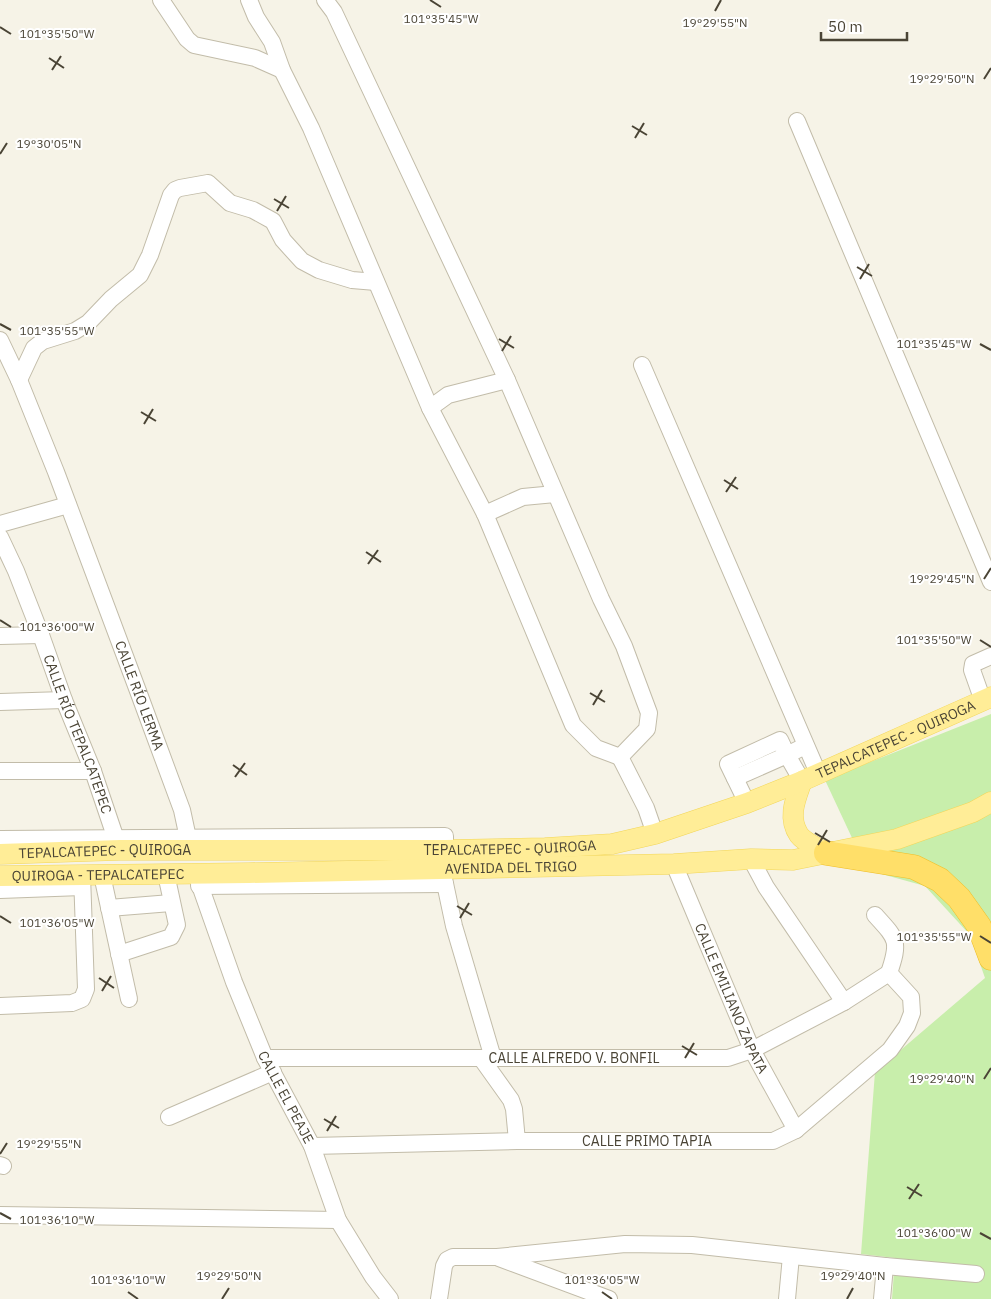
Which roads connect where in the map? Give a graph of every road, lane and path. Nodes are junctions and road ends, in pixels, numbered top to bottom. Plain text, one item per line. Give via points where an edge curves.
1 (161, 0) edge
2 (249, 0) edge
3 (325, 0) edge
4 (282, 70) junction
5 (798, 121) dead end
6 (376, 282) junction
7 (0, 340) edge
8 (642, 365) dead end
9 (18, 380) junction
10 (507, 380) junction
11 (430, 408) junction
12 (555, 494) junction
13 (68, 505) junction
14 (486, 514) junction
15 (0, 524) edge
16 (0, 537) edge
17 (8, 571) edge
18 (991, 582) edge
19 (41, 635) junction
20 (0, 636) edge
21 (991, 656) edge
22 (987, 699) edge
23 (64, 700) junction
24 (0, 702) edge
25 (802, 739) junction
26 (783, 748) junction
27 (620, 757) junction
28 (0, 771) edge
29 (93, 771) junction
30 (810, 777) junction
31 (991, 802) edge
32 (747, 803) junction
33 (655, 834) junction
34 (188, 838) junction
35 (0, 839) edge
36 (118, 844) junction
37 (612, 844) junction
38 (826, 853) junction
39 (0, 854) edge
40 (751, 859) junction
41 (674, 864) junction
42 (613, 865) junction
43 (444, 868) junction
44 (166, 874) junction
45 (102, 875) junction
46 (0, 876) edge
47 (198, 880) junction
48 (82, 881) junction
49 (0, 890) edge
50 (172, 903) junction
51 (109, 908) junction
52 (875, 915) dead end
53 (119, 954) junction
54 (991, 958) edge
55 (890, 973) junction
56 (128, 999) dead end
57 (844, 1002) junction
58 (0, 1006) edge
59 (752, 1050) junction
60 (487, 1058) junction
61 (269, 1065) junction
62 (169, 1117) dead end
63 (796, 1130) junction
64 (517, 1141) junction
65 (312, 1146) junction
66 (0, 1215) edge
67 (338, 1220) junction
68 (791, 1256) junction
69 (497, 1257) junction
70 (885, 1266) junction
71 (976, 1274) dead end
72 (390, 1299) edge
73 (439, 1299) edge
74 (609, 1299) edge
75 (787, 1299) edge
76 (882, 1299) edge

1 - 4 street via 186,39 194,45 255,58
2 - 4 street via 256,18 272,42
3 - 10 street via 334,12
4 - 6 street via 311,128
5 - 18 street
6 - 9 street via 352,280 302,261 283,240 273,222 253,210 230,203 208,183 180,188 172,194 140,275 88,323 34,348
6 - 11 street
7 - 9 street, CALLE RÍO LERMA
8 - 25 street
9 - 13 street, CALLE RÍO LERMA
10 - 11 street via 448,395
10 - 12 street
11 - 14 street
12 - 14 street via 523,497
12 - 27 street via 624,646 649,713 647,730
13 - 15 street
13 - 34 street, CALLE RÍO LERMA via 182,810
14 - 27 street via 573,726 596,748
16 - 17 street, CALLE RÍO TEPALCATEPEC
17 - 19 street, CALLE RÍO TEPALCATEPEC
19 - 20 street
19 - 23 street, CALLE RÍO TEPALCATEPEC
21 - 22 street via 973,664 972,670
22 - 30 main road, TEPALCATEPEC - QUIROGA
23 - 24 street
23 - 29 street, CALLE RÍO TEPALCATEPEC
25 - 26 street
25 - 30 street
26 - 30 street
26 - 32 street via 762,757 735,778
27 - 33 street via 646,808
28 - 29 street
29 - 36 street, CALLE RÍO TEPALCATEPEC
30 - 32 main road, TEPALCATEPEC - QUIROGA
30 - 38 main road via 793,806 793,821 800,836
31 - 38 main road via 897,839
32 - 33 main road, TEPALCATEPEC - QUIROGA
33 - 37 main road, TEPALCATEPEC - QUIROGA
34 - 36 street
34 - 43 street via 445,836
35 - 36 street
36 - 39 main road, TEPALCATEPEC - QUIROGA
36 - 43 main road, TEPALCATEPEC - QUIROGA
37 - 42 main road
37 - 43 main road, TEPALCATEPEC - QUIROGA via 545,848
38 - 40 main road, AVENIDA DEL TRIGO via 793,860
38 - 54 highway via 914,867 940,880 959,898 979,926
40 - 41 main road, AVENIDA DEL TRIGO
40 - 57 street via 766,887
41 - 42 main road, AVENIDA DEL TRIGO
41 - 59 street, CALLE EMILIANO ZAPATA
42 - 43 main road, AVENIDA DEL TRIGO
43 - 47 main road, AVENIDA DEL TRIGO
43 - 60 street via 454,926
44 - 45 main road, QUIROGA - TEPALCATEPEC
44 - 47 main road, QUIROGA - TEPALCATEPEC
44 - 50 street
45 - 48 main road, QUIROGA - TEPALCATEPEC
45 - 51 street
46 - 48 main road, QUIROGA - TEPALCATEPEC
47 - 61 street, CALLE EL PEAJE via 234,982
48 - 49 street
48 - 58 street via 86,989 82,999 72,1003
50 - 51 street
50 - 53 street via 177,925 171,938
51 - 53 street
52 - 55 street via 895,940
53 - 56 street
55 - 57 street, CALLE ALFREDO V. BONFIL
55 - 63 street, CALLE PRIMO TAPIA via 911,997 912,1013 907,1026 890,1050
57 - 59 street, CALLE ALFREDO V. BONFIL
59 - 60 street, CALLE ALFREDO V. BONFIL via 728,1058
59 - 63 street, CALLE EMILIANO ZAPATA
60 - 61 street, CALLE ALFREDO V. BONFIL
60 - 64 street via 511,1100
61 - 62 street
61 - 65 street, CALLE EL PEAJE
63 - 64 street, CALLE PRIMO TAPIA via 773,1141
64 - 65 street, CALLE PRIMO TAPIA
65 - 67 street, CALLE EL PEAJE
66 - 67 street
67 - 72 street, CALLE EL PEAJE
68 - 69 street via 692,1245 625,1244
68 - 70 street
68 - 75 street
69 - 73 street via 453,1257 447,1260
69 - 74 street
70 - 71 street
70 - 76 street

